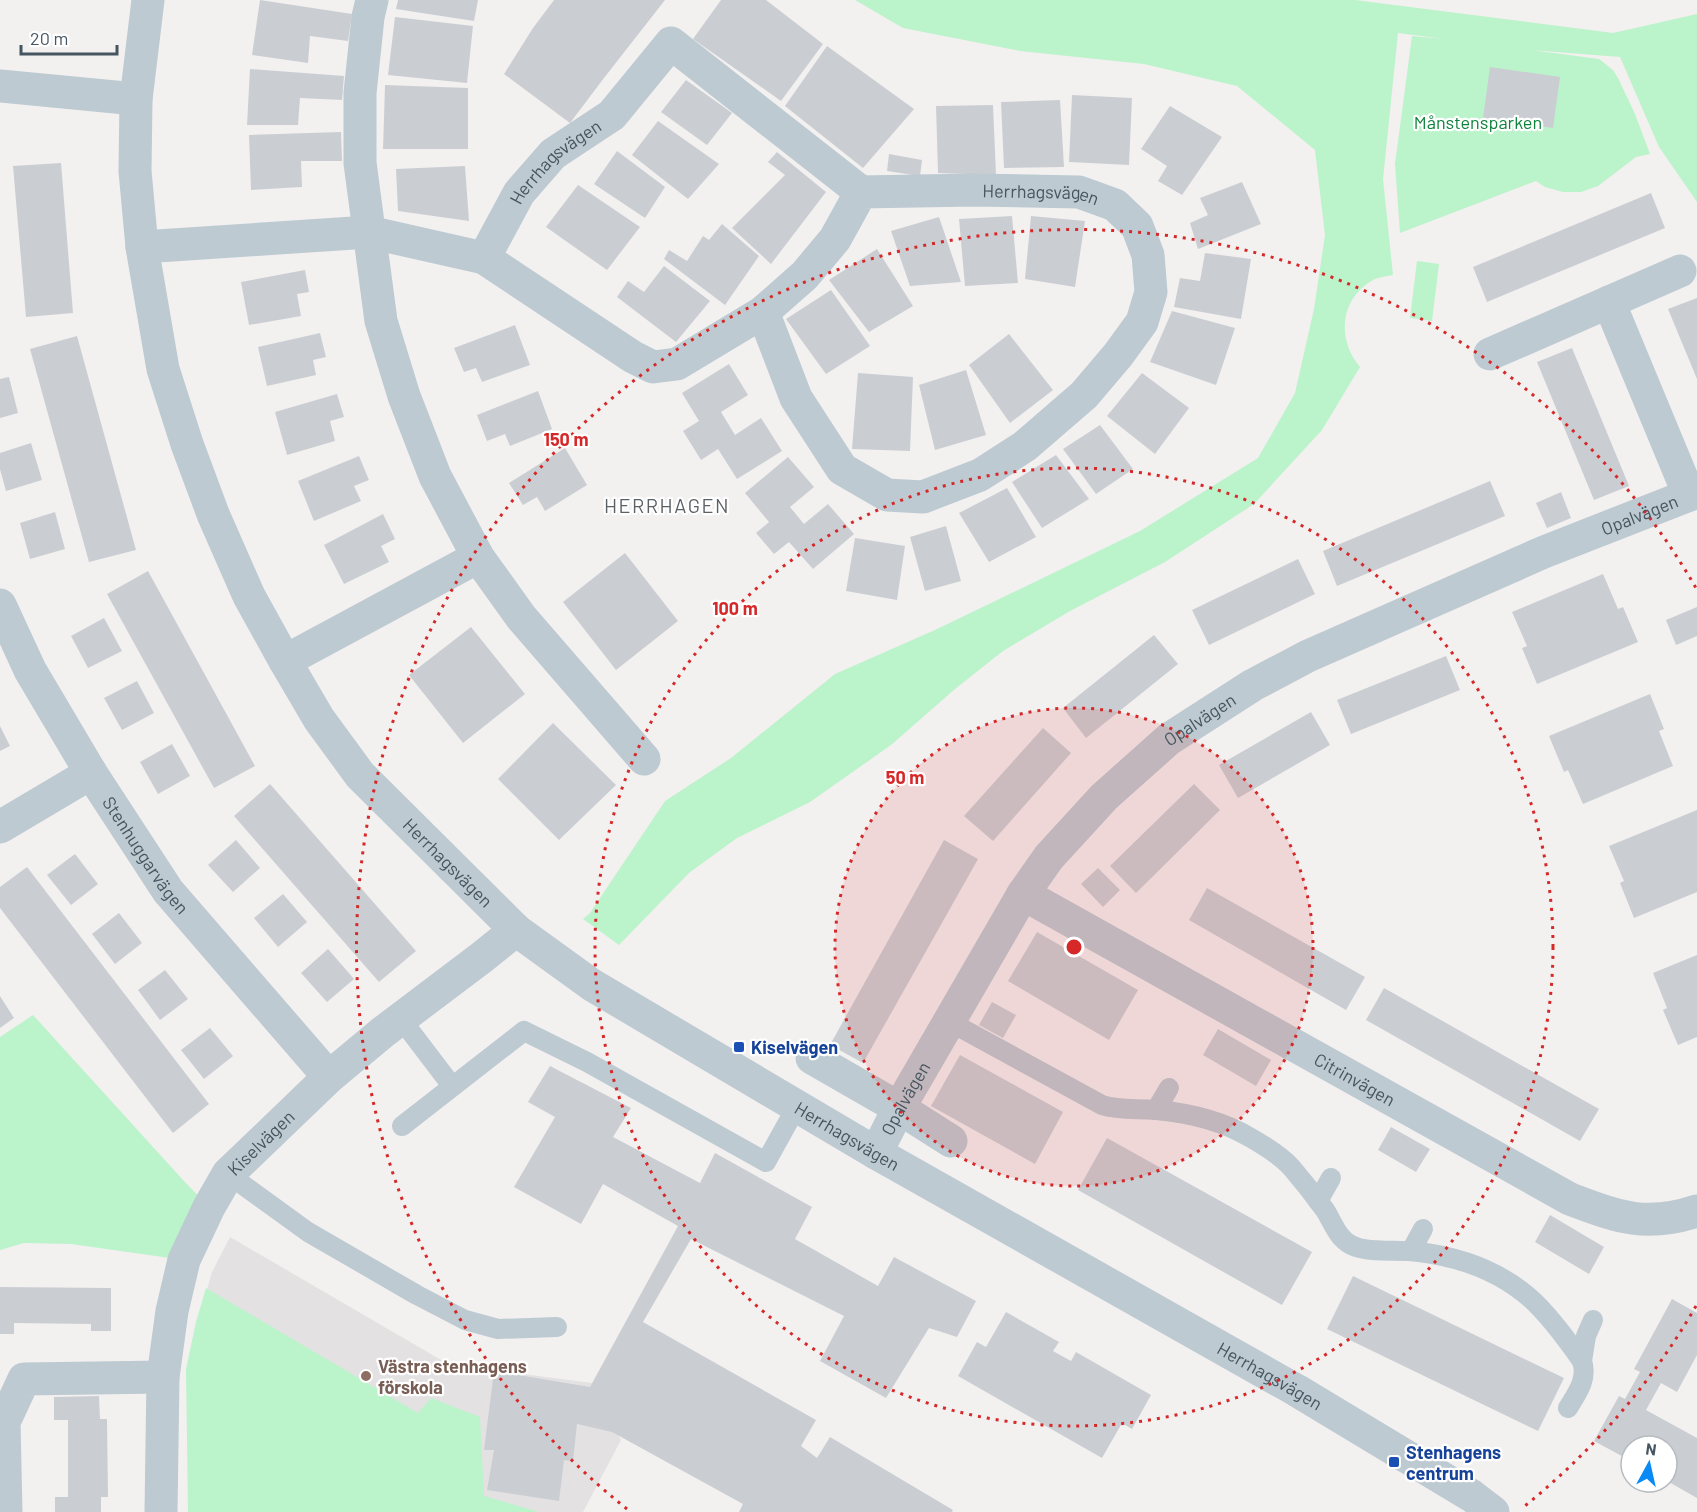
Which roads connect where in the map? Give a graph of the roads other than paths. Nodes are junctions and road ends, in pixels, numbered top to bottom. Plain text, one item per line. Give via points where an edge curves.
1 (148, 0) edge
2 (372, 0) edge
3 (0, 86) edge
4 (136, 99) junction
5 (861, 192) junction
6 (369, 232) junction
7 (142, 247) junction
8 (484, 258) junction
9 (1680, 271) dead end
10 (1609, 302) junction
11 (763, 312) junction
12 (1490, 354) dead end
13 (1693, 494) edge
14 (478, 557) junction
15 (0, 605) edge
16 (285, 661) junction
17 (644, 759) dead end
18 (91, 773) junction
19 (0, 827) edge
20 (1023, 894) junction
21 (516, 930) junction
22 (401, 1019) junction
23 (950, 1022) junction
24 (812, 1058) dead end
25 (328, 1077) junction
26 (452, 1086) junction
27 (1168, 1088) dead end
28 (797, 1106) junction
29 (898, 1108) junction
30 (1156, 1110) junction
31 (402, 1126) dead end
32 (951, 1141) dead end
33 (876, 1153) junction
34 (228, 1174) junction
35 (1331, 1178) dead end
36 (1318, 1201) junction
37 (1697, 1211) edge
38 (1423, 1229) dead end
39 (1411, 1251) junction
40 (1593, 1320) dead end
41 (557, 1327) dead end
42 (1582, 1361) junction
43 (163, 1377) junction
44 (1568, 1408) dead end
45 (6, 1512) edge
46 (161, 1512) edge
47 (1492, 1512) edge

1 - 4 street, Herrhagsvägen
2 - 6 street via 360,93 360,163
3 - 4 street
4 - 7 street, Herrhagsvägen via 135,171
5 - 8 street, Herrhagsvägen via 671,43 612,115 553,154 519,193
5 - 11 street via 835,239 805,275
5 - 11 street, Herrhagsvägen via 1078,192 1115,205 1137,226 1148,255 1151,292 1142,322 1084,395 1025,446 980,476 923,497 887,495 842,469 796,398
6 - 7 street
6 - 8 street
6 - 14 street via 381,321 404,396 435,477
7 - 16 street, Herrhagsvägen via 163,369 187,444 249,596
8 - 11 street via 653,367 677,364
9 - 10 street
10 - 12 street
10 - 13 street
13 - 20 street, Opalvägen via 1544,552 1308,656 1253,685 1169,739 1131,772 1064,840
14 - 16 street
14 - 17 street via 521,617
15 - 18 street, Stenhuggarvägen via 30,670
16 - 21 street, Herrhagsvägen via 319,719 360,775
18 - 19 street
18 - 25 street, Stenhuggarvägen via 168,891
20 - 23 street, Opalvägen
20 - 37 street, Citrinvägen via 1570,1199 1623,1218 1641,1220
21 - 22 street, Kiselvägen
21 - 28 street, Herrhagsvägen via 592,985
22 - 25 street, Kiselvägen
22 - 26 lane
23 - 29 street, Opalvägen
23 - 30 lane via 1102,1105
24 - 29 street
25 - 34 street, Kiselvägen
26 - 28 lane via 524,1031 766,1162
26 - 31 lane
27 - 30 lane
28 - 33 street, Herrhagsvägen
29 - 32 street
29 - 33 street, Opalvägen
30 - 36 lane via 1199,1116 1253,1131 1290,1165
33 - 47 street, Herrhagsvägen via 1296,1390 1472,1496
34 - 41 lane via 308,1232 465,1320 498,1329
34 - 43 street, Kiselvägen via 184,1260
35 - 36 lane
36 - 39 lane via 1343,1239 1354,1247
38 - 39 lane
39 - 42 lane via 1502,1270 1543,1311
40 - 42 lane
42 - 44 lane via 1584,1378
43 - 45 street via 24,1379 4,1422
43 - 46 street, Kiselvägen

